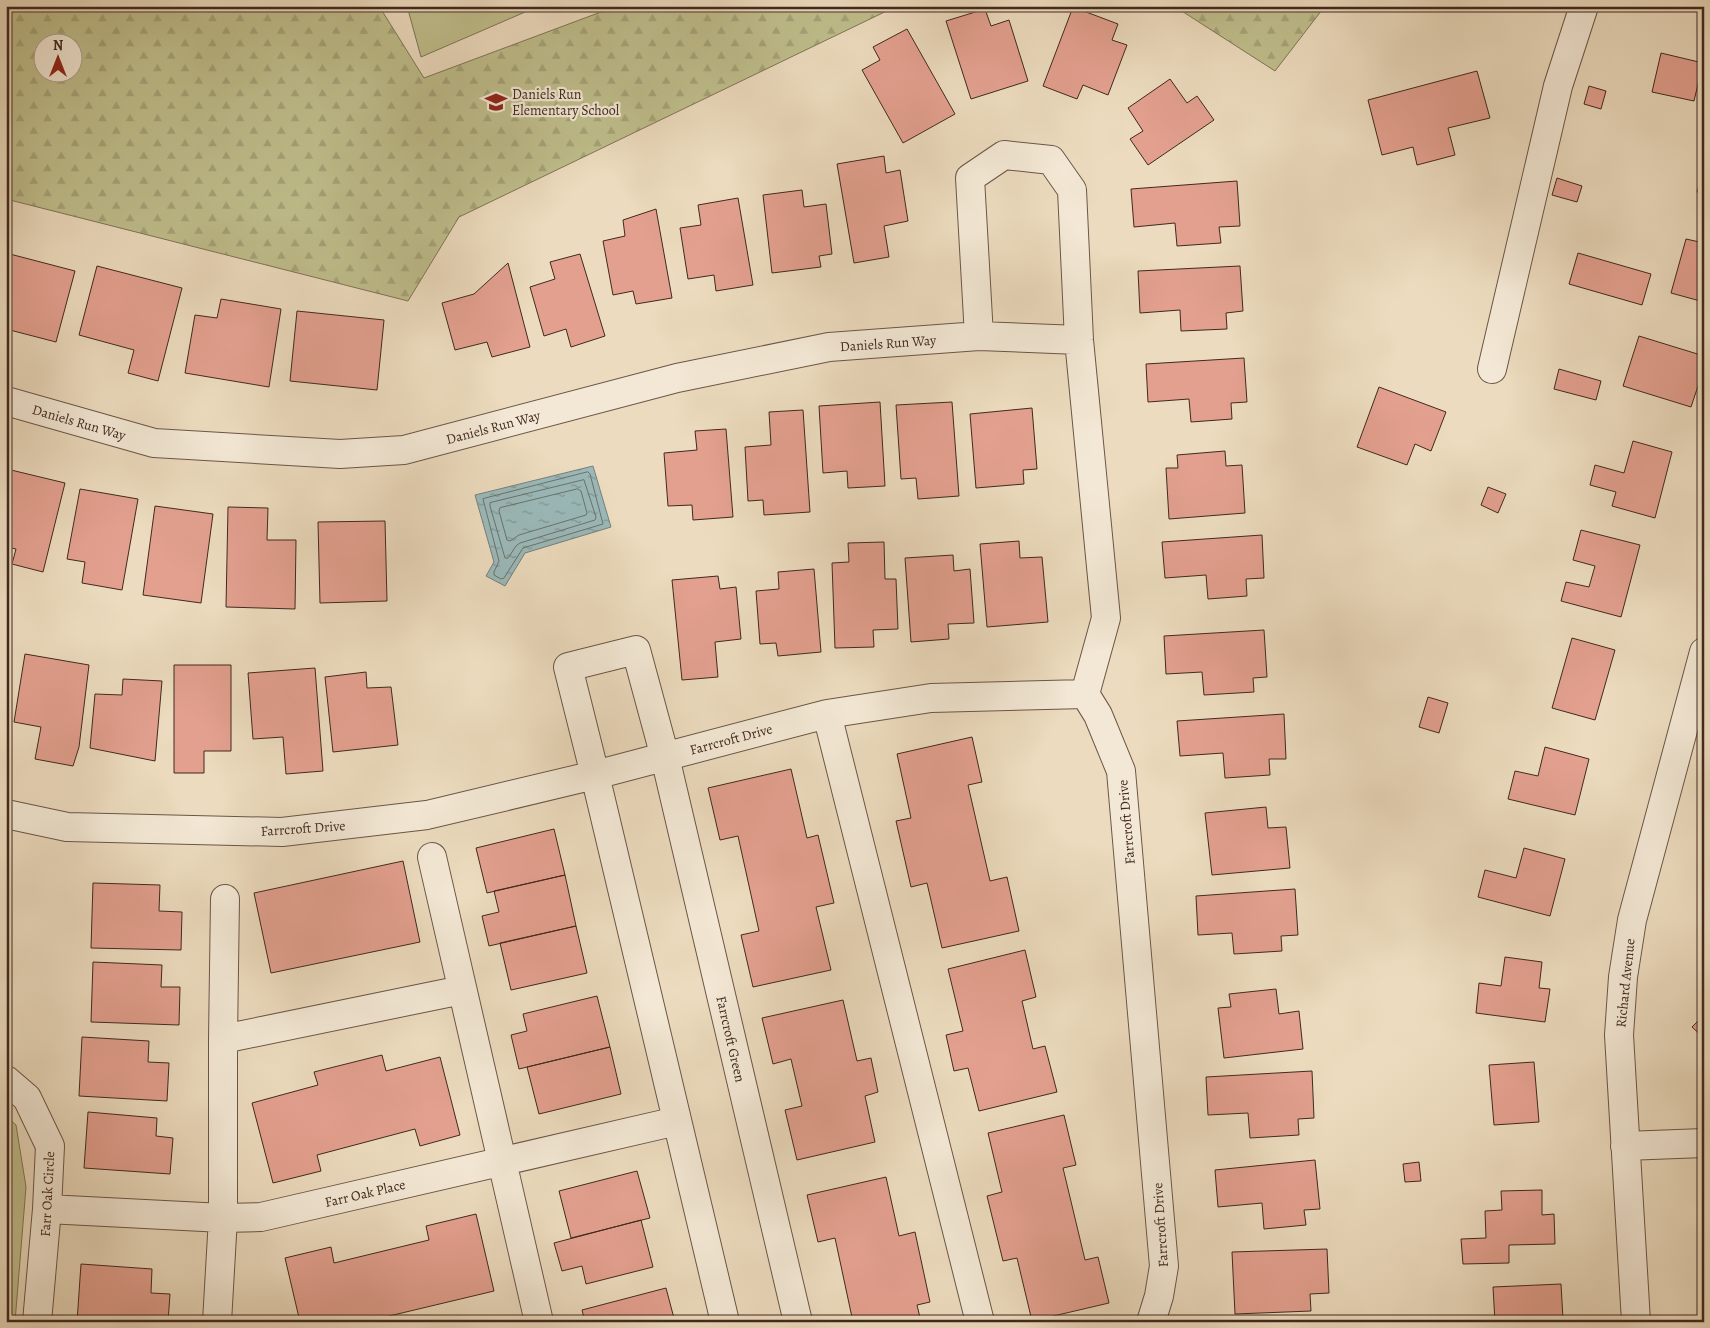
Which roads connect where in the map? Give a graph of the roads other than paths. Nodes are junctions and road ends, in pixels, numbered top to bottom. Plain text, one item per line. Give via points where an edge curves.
1 (1584, 6) edge
2 (979, 336) junction
3 (1080, 340) junction
4 (1492, 369) dead end
5 (6, 401) edge
6 (1704, 652) edge
7 (1085, 694) junction
8 (827, 714) junction
9 (665, 756) junction
10 (596, 775) junction
11 (6, 814) edge
12 (432, 858) dead end
13 (226, 898) dead end
14 (462, 990) junction
15 (222, 1039) junction
16 (6, 1080) edge
17 (677, 1120) junction
18 (1704, 1143) edge
19 (1625, 1146) junction
20 (502, 1162) junction
21 (47, 1209) junction
22 (222, 1218) junction
23 (38, 1322) edge
24 (217, 1322) edge
25 (539, 1322) edge
26 (725, 1322) edge
27 (798, 1322) edge
28 (980, 1322) edge
29 (1151, 1322) edge
30 (1636, 1322) edge

1 - 4 street via 1558,86
2 - 3 street, Daniels Run Way
2 - 3 street via 970,178 1004,155 1051,160 1072,190
2 - 5 street, Daniels Run Way via 820,349 677,378 404,450 340,454 154,443
3 - 7 street via 1106,618
6 - 19 street, Richard Avenue via 1632,920 1623,977 1619,1035
7 - 8 street, Farrcroft Drive via 931,698
7 - 29 street, Farrcroft Drive via 1121,770 1164,1266
8 - 9 street, Farrcroft Drive
8 - 28 street
9 - 10 street, Farrcroft Drive
9 - 10 street, Farrcroft Green via 636,650 568,667
9 - 27 street, Farrcroft Green
10 - 11 street, Farrcroft Drive via 427,815 282,832 67,827
10 - 17 street
12 - 14 street
13 - 15 street
14 - 15 street
14 - 20 street
15 - 22 street
16 - 21 street, Farr Oak Circle via 27,1098 50,1146
17 - 20 street, Farr Oak Place
17 - 26 street
18 - 19 street
19 - 30 street, Richard Avenue
20 - 22 street, Farr Oak Place via 261,1217
20 - 25 street
21 - 22 street, Farr Oak Place
21 - 23 street, Farr Oak Circle
22 - 24 street

